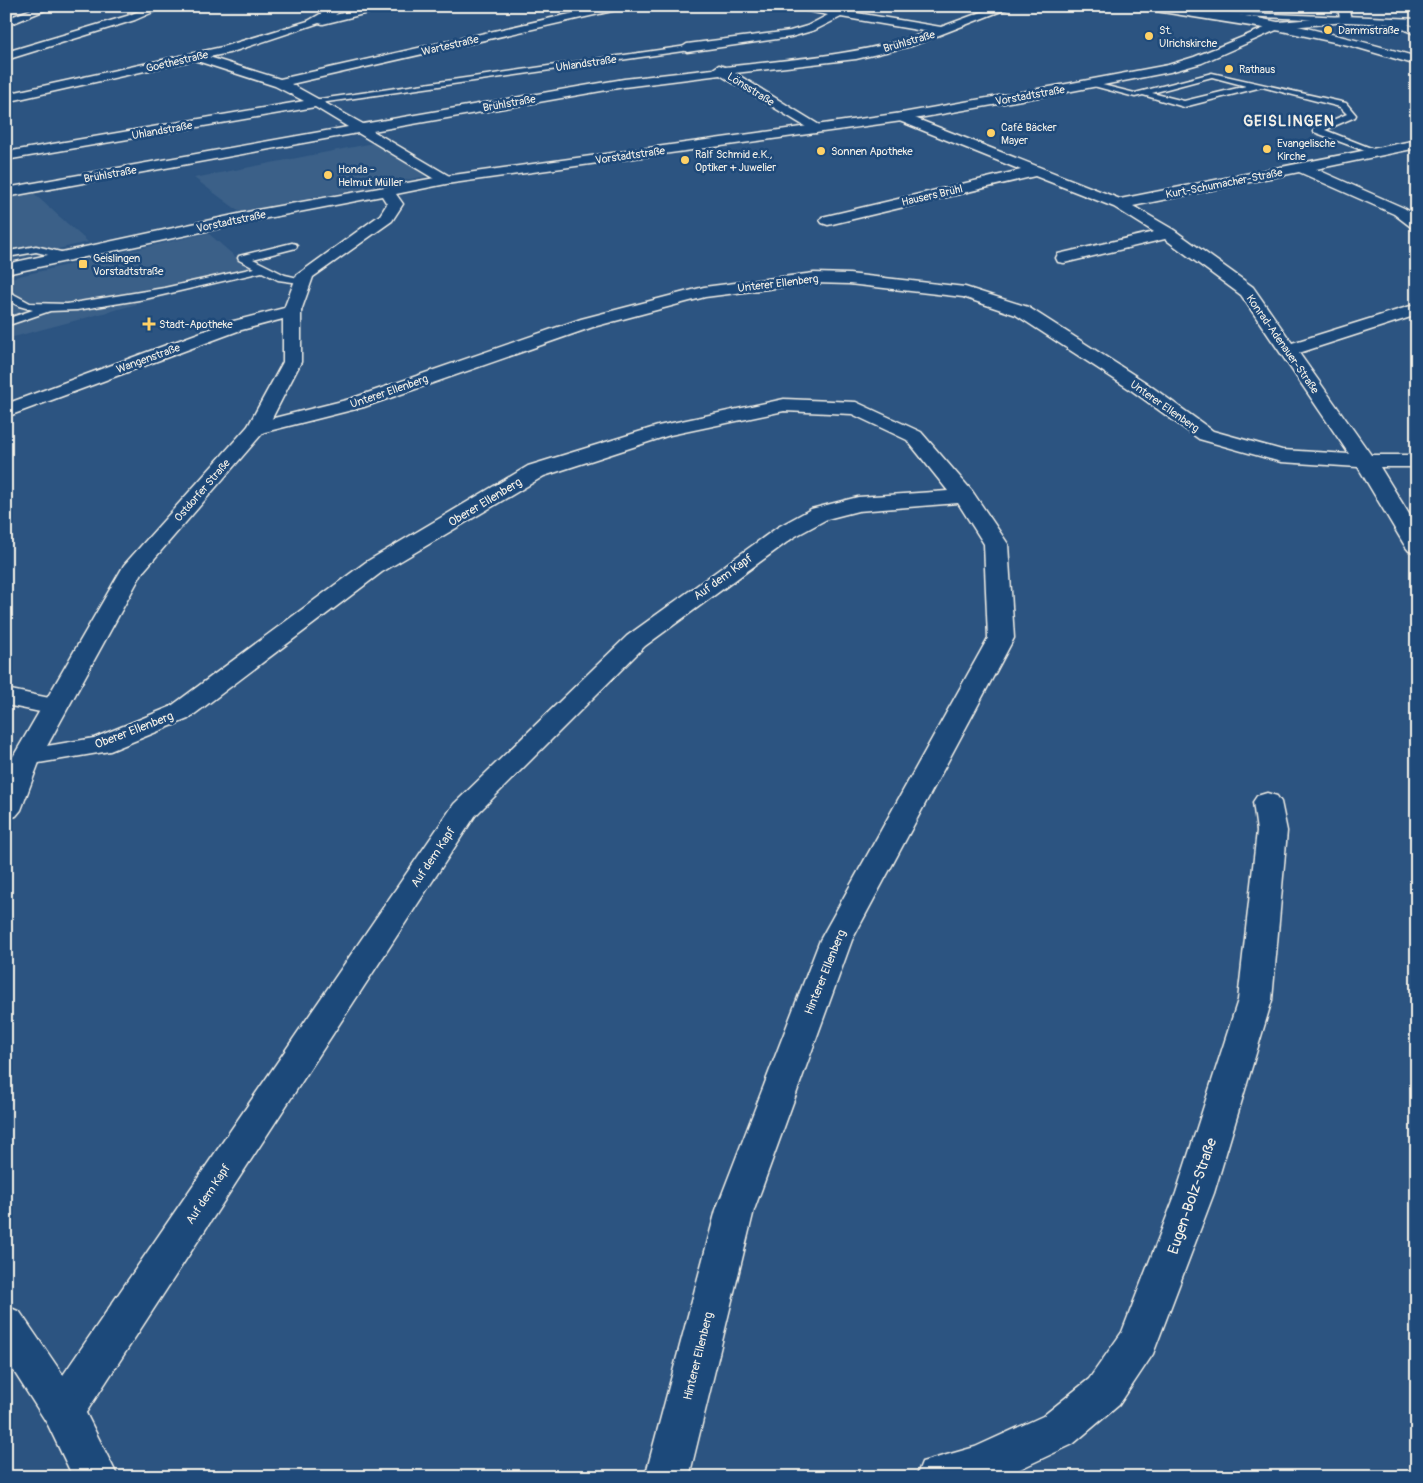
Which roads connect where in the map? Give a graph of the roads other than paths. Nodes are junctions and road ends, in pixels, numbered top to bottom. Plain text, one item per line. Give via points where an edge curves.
1 (50, 6) edge
2 (162, 6) edge
3 (342, 6) edge
4 (384, 6) edge
5 (621, 6) edge
6 (796, 6) edge
7 (854, 6) edge
8 (1009, 6) edge
9 (1143, 6) edge
10 (1342, 6) edge
11 (1171, 8) edge
12 (1386, 8) dead end
13 (842, 13) junction
14 (1345, 19) junction
15 (1394, 21) junction
16 (1276, 22) junction
17 (1417, 22) edge
18 (6, 23) edge
19 (312, 23) junction
20 (944, 31) junction
21 (1417, 32) edge
22 (687, 48) junction
23 (6, 56) edge
24 (196, 57) junction
25 (1417, 61) edge
26 (724, 72) junction
27 (279, 83) junction
28 (1090, 84) junction
29 (1255, 86) junction
30 (1144, 93) junction
31 (6, 98) edge
32 (315, 103) junction
33 (902, 117) junction
34 (360, 129) junction
35 (816, 129) junction
36 (1417, 144) edge
37 (1376, 152) junction
38 (6, 156) edge
39 (1302, 168) junction
40 (1036, 171) junction
41 (446, 180) junction
42 (386, 191) junction
43 (6, 193) edge
44 (1119, 204) junction
45 (828, 220) dead end
46 (1417, 224) edge
47 (1168, 233) junction
48 (292, 246) dead end
49 (13, 253) dead end
50 (65, 256) junction
51 (1064, 258) dead end
52 (6, 269) edge
53 (262, 269) junction
54 (303, 282) junction
55 (6, 293) edge
56 (48, 308) junction
57 (1417, 309) edge
58 (292, 311) junction
59 (6, 323) edge
60 (1288, 350) junction
61 (6, 411) edge
62 (257, 428) junction
63 (1365, 461) junction
64 (1417, 461) edge
65 (964, 496) junction
66 (1417, 546) edge
67 (6, 697) edge
68 (55, 707) junction
69 (27, 757) junction
70 (1267, 802) dead end
71 (6, 810) edge
72 (6, 1324) edge
73 (63, 1412) junction
74 (96, 1477) edge
75 (667, 1477) edge
76 (938, 1477) edge

1 - 18 street
2 - 23 street
3 - 19 street, Goethestraße
4 - 19 street
5 - 27 street, Wartestraße
6 - 13 street
7 - 13 street, Uhlandstraße
8 - 20 street, Brühlstraße
9 - 11 street
10 - 14 street
11 - 16 street
12 - 15 street
13 - 20 street
13 - 22 street, Uhlandstraße via 791,34
14 - 15 street
14 - 16 street
15 - 17 street
15 - 21 street
16 - 25 street via 1317,36 1368,46
16 - 28 street, Vorstadtstraße via 1198,60
19 - 24 street, Goethestraße
20 - 26 street, Brühlstraße via 856,55
22 - 26 street, Lönsstraße
22 - 32 lane, Uhlandstraße
24 - 27 street
24 - 31 street, Goethestraße
26 - 34 street, Brühlstraße via 624,83
26 - 35 street, Lönsstraße
27 - 32 street
28 - 30 lane via 1135,95
28 - 33 street, Vorstadtstraße
29 - 30 lane via 1212,75
29 - 30 lane via 1184,104
29 - 37 lane via 1343,105 1352,115 1317,130
32 - 34 street
32 - 38 street, Uhlandstraße
33 - 35 street, Vorstadtstraße
33 - 40 street, Konrad-Adenauer-Straße
34 - 41 street
34 - 43 street, Brühlstraße
35 - 41 street, Vorstadtstraße
36 - 37 street, Kurt-Schumacher-Straße
37 - 39 street, Kurt-Schumacher-Straße
39 - 44 street, Kurt-Schumacher-Straße
39 - 46 street via 1399,211
40 - 44 street, Konrad-Adenauer-Straße
40 - 45 street, Hausers Brühl
41 - 42 street, Vorstadtstraße
42 - 50 street, Vorstadtstraße
42 - 54 street, Ostdorfer Straße via 395,204 386,218 305,275
44 - 47 street, Konrad-Adenauer-Straße
47 - 51 street
47 - 60 street, Konrad-Adenauer-Straße via 1247,291
48 - 53 lane via 243,258
49 - 50 lane via 36,248
50 - 52 street, Vorstadtstraße
53 - 54 lane via 282,278
53 - 56 lane via 124,299
54 - 58 street, Ostdorfer Straße
55 - 56 lane via 28,306
56 - 59 lane
57 - 60 street
58 - 61 street, Wangenstraße via 232,327
58 - 62 street, Ostdorfer Straße via 292,362
60 - 63 street, Konrad-Adenauer-Straße
62 - 63 street, Unterer Ellenberg via 357,403 587,322 704,292 814,278 849,279 965,292 1022,312 1138,386 1206,435 1281,456
62 - 68 street, Ostdorfer Straße via 132,570
63 - 64 street, Unterer Ellenberg
63 - 66 street, Konrad-Adenauer-Straße
65 - 69 street, Oberer Ellenberg via 914,436 856,408 784,405 666,430 536,471 374,567 179,713 100,745
65 - 73 street, Auf dem Kapf via 858,504 819,514 786,532 636,641 464,810
65 - 75 street, Hinterer Ellenberg via 996,544 1001,638 836,940 735,1210
67 - 68 street
68 - 69 street, Ostdorfer Straße
69 - 71 street, Ostdorfer Straße
70 - 76 street, Eugen-Bolz-Straße via 1272,830 1255,1000 1195,1193 1139,1341 1104,1392 1058,1430 980,1466
72 - 73 street
73 - 74 street

